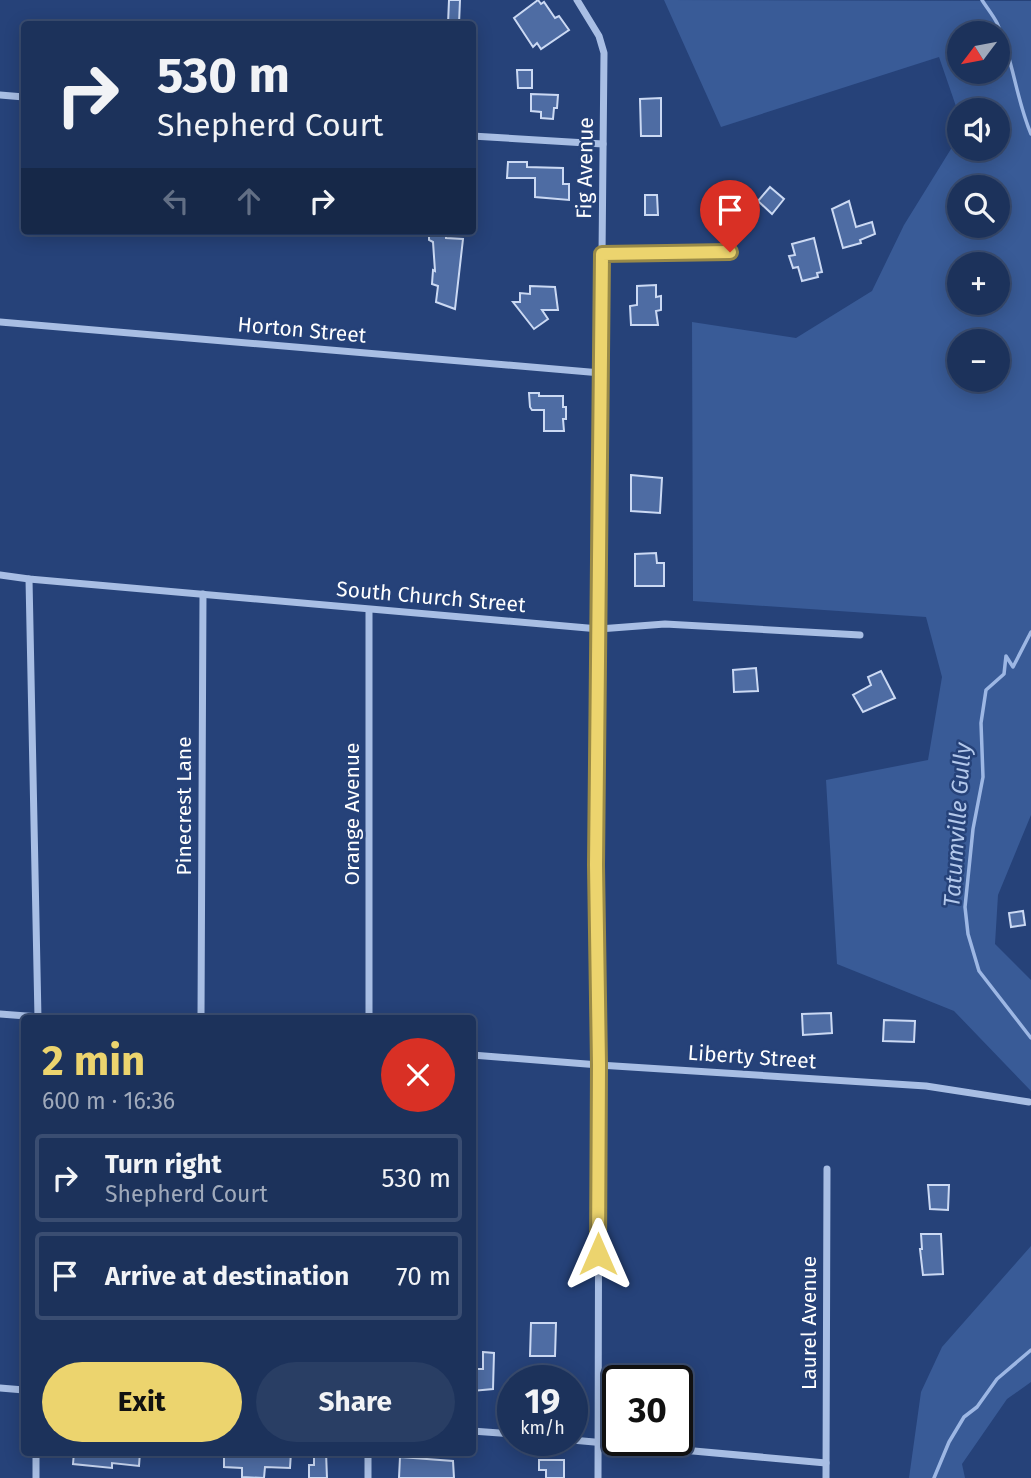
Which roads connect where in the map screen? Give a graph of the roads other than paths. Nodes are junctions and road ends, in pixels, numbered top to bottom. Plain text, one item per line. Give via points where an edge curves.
1 (576, 0) edge
2 (0, 95) edge
3 (21, 97) edge
4 (476, 136) edge
5 (603, 144) junction
6 (730, 252) dead end
7 (602, 254) junction
8 (0, 322) edge
9 (601, 373) junction
10 (0, 575) edge
11 (29, 579) junction
12 (203, 594) junction
13 (369, 610) junction
14 (599, 629) junction
15 (860, 635) dead end
16 (0, 1014) edge
17 (38, 1015) edge
18 (201, 1015) edge
19 (369, 1015) edge
20 (21, 1016) edge
21 (476, 1055) edge
22 (599, 1065) junction
23 (1029, 1102) dead end
24 (827, 1169) dead end
25 (0, 1388) edge
26 (21, 1390) edge
27 (476, 1431) edge
28 (497, 1433) edge
29 (588, 1441) edge
30 (598, 1442) junction
31 (36, 1456) edge
32 (368, 1456) edge
33 (825, 1463) junction
34 (36, 1478) edge
35 (368, 1478) edge
36 (598, 1478) edge
37 (826, 1478) edge

1 - 5 street, Fig Avenue via 602,44
2 - 3 street
4 - 5 street
5 - 7 street, Fig Avenue
6 - 7 street
7 - 9 street, Fig Avenue
8 - 9 street, Horton Street
9 - 14 street, Fig Avenue
10 - 11 street, South Church Street
11 - 12 street, South Church Street
11 - 17 street
12 - 13 street, South Church Street
12 - 18 street, Pinecrest Lane
13 - 14 street, South Church Street
13 - 19 street, Orange Avenue
14 - 15 street, South Church Street via 665,625
14 - 22 street, Fig Avenue
16 - 20 street
21 - 22 street, Liberty Street
22 - 23 street, Liberty Street via 926,1086
22 - 30 street, Fig Avenue
24 - 33 street, Laurel Avenue
25 - 26 street
27 - 28 street
29 - 30 street
30 - 33 street
30 - 36 street, Fig Avenue
31 - 34 street
32 - 35 street
33 - 37 street, Laurel Avenue

